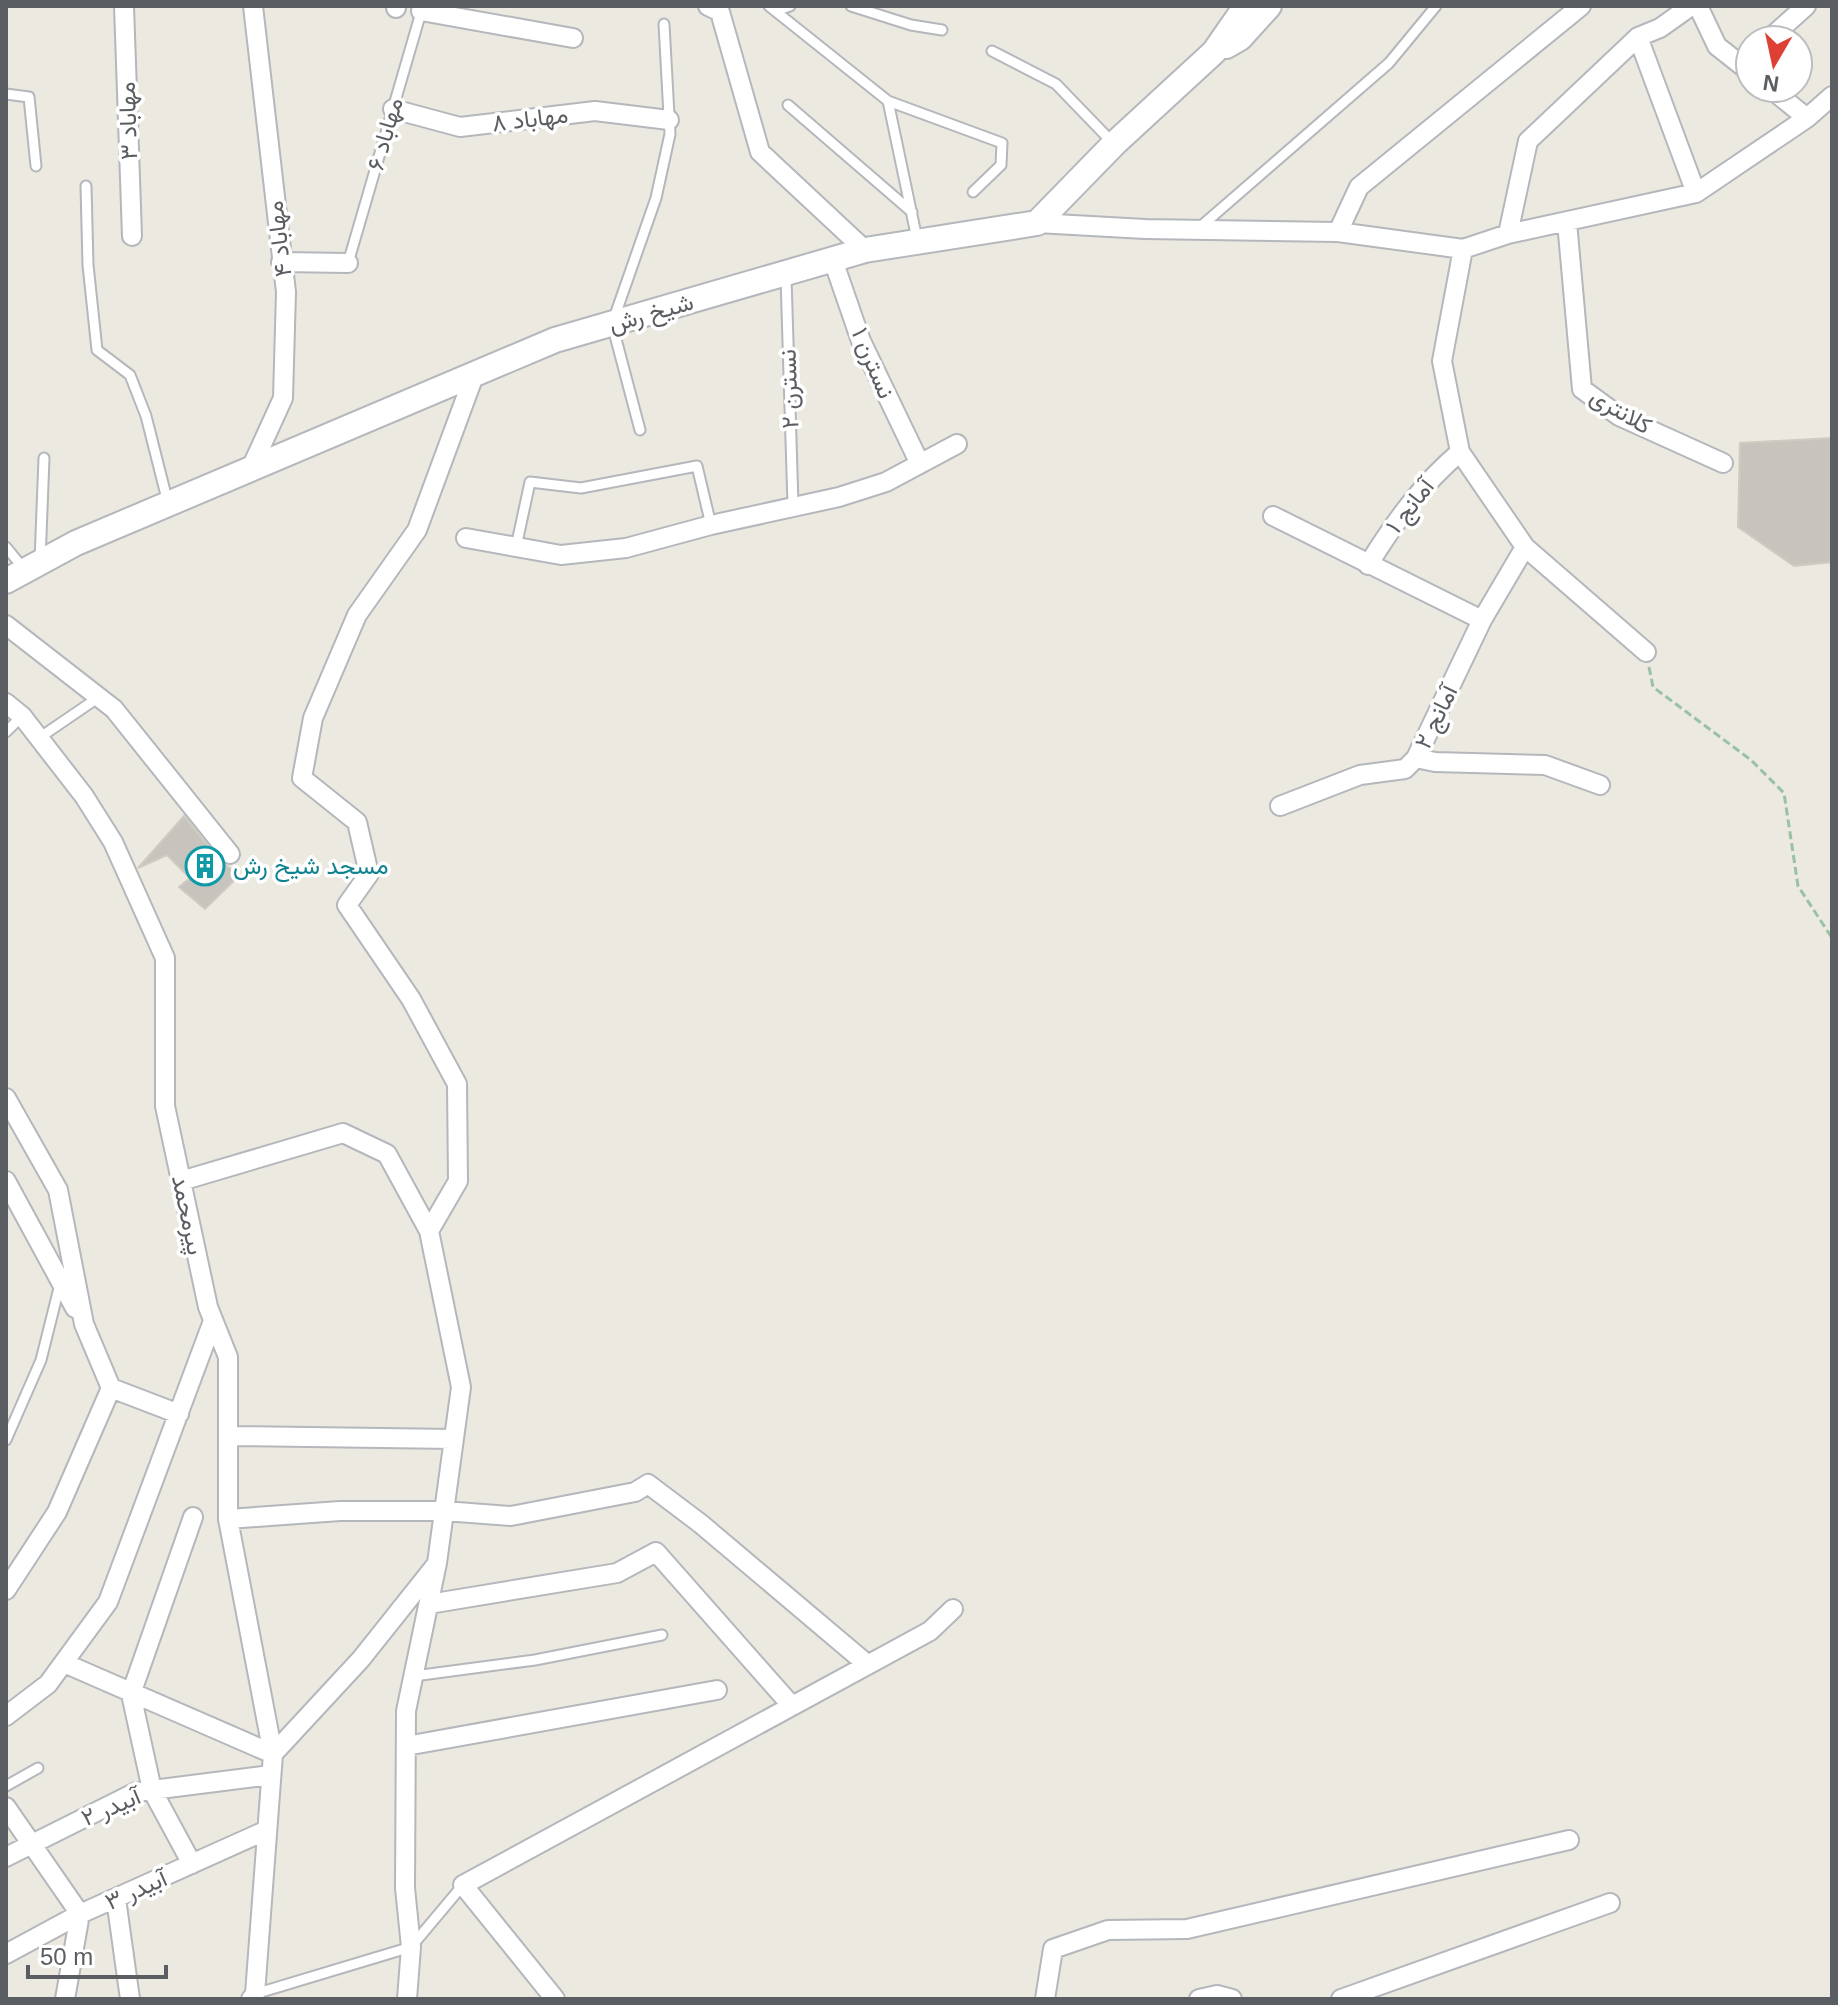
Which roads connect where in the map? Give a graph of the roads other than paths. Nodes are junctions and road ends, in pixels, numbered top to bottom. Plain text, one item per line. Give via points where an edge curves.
1 (124, 6) edge
2 (253, 6) edge
3 (708, 6) edge
4 (790, 6) edge
5 (851, 6) edge
6 (1246, 6) edge
7 (1269, 6) edge
8 (1436, 6) edge
9 (1581, 6) edge
10 (1691, 6) edge
11 (1698, 6) edge
12 (1806, 6) edge
13 (422, 8) edge
14 (772, 8) edge
15 (664, 24) dead end
16 (1786, 24) edge
17 (942, 30) dead end
18 (1638, 37) junction
19 (573, 38) dead end
20 (992, 51) dead end
21 (1214, 52) junction
22 (1734, 56) edge
23 (6, 94) edge
24 (1832, 96) edge
25 (888, 101) junction
26 (1790, 104) edge
27 (788, 105) dead end
28 (393, 109) junction
29 (1807, 118) junction
30 (669, 120) junction
31 (1114, 144) junction
32 (36, 166) dead end
33 (86, 186) dead end
34 (973, 192) dead end
35 (1696, 193) junction
36 (912, 212) junction
37 (1567, 222) junction
38 (1037, 223) junction
39 (1197, 230) junction
40 (1338, 232) junction
41 (1508, 234) junction
42 (132, 236) dead end
43 (917, 242) junction
44 (1463, 249) junction
45 (865, 250) junction
46 (833, 260) junction
47 (281, 262) junction
48 (348, 263) joint
49 (785, 273) junction
50 (612, 324) junction
51 (475, 373) junction
52 (640, 430) dead end
53 (957, 444) dead end
54 (1460, 452) junction
55 (44, 458) dead end
56 (1723, 463) dead end
57 (920, 464) junction
58 (252, 466) junction
59 (168, 503) junction
60 (793, 505) junction
61 (1273, 516) dead end
62 (711, 525) junction
63 (466, 538) dead end
64 (6, 547) edge
65 (516, 547) junction
66 (1525, 547) junction
67 (1368, 565) junction
68 (23, 570) edge
69 (1482, 620) junction
70 (6, 625) edge
71 (1646, 652) road end
72 (99, 697) junction
73 (6, 703) edge
74 (22, 716) junction
75 (6, 732) edge
76 (39, 738) junction
77 (1416, 758) junction
78 (1600, 785) dead end
79 (1280, 806) dead end
80 (230, 854) dead end
81 (6, 1098) edge
82 (6, 1181) edge
83 (181, 1181) junction
84 (429, 1231) junction
85 (61, 1280) junction
86 (213, 1321) junction
87 (84, 1324) junction
88 (111, 1388) junction
89 (179, 1414) junction
90 (228, 1436) junction
91 (454, 1439) junction
92 (6, 1440) edge
93 (444, 1511) junction
94 (193, 1517) dead end
95 (228, 1519) junction
96 (437, 1563) junction
97 (6, 1590) edge
98 (429, 1604) junction
99 (953, 1609) dead end
100 (662, 1635) dead end
101 (64, 1663) junction
102 (868, 1665) junction
103 (414, 1676) junction
104 (717, 1690) dead end
105 (131, 1694) junction
106 (792, 1706) junction
107 (6, 1716) edge
108 (406, 1746) junction
109 (273, 1754) junction
110 (38, 1768) dead end
111 (271, 1775) junction
112 (6, 1786) edge
113 (152, 1790) junction
114 (6, 1807) edge
115 (267, 1830) junction
116 (1569, 1840) dead end
117 (32, 1844) junction
118 (6, 1857) edge
119 (192, 1864) junction
120 (463, 1885) junction
121 (116, 1899) junction
122 (1610, 1903) dead end
123 (80, 1914) junction
124 (411, 1947) junction
125 (6, 1954) edge
126 (253, 1996) edge
127 (65, 1999) edge
128 (130, 1999) edge
129 (407, 1999) edge
130 (555, 1999) edge
131 (1045, 1999) edge
132 (1199, 1999) edge
133 (1232, 1999) edge
134 (1341, 1999) edge

1 - 42 street, مهاباد ۳
2 - 47 street, مهاباد ۴
3 - 45 street via 720,12 760,152
4 - 14 lane
5 - 17 lane
6 - 21 street
7 - 21 street via 1240,38
8 - 39 lane via 1389,63
9 - 40 street via 1359,187
10 - 18 street
11 - 22 street via 1717,46
12 - 16 street
13 - 19 street
13 - 28 lane, مهاباد ۶
14 - 25 lane
15 - 30 lane
18 - 35 street
18 - 41 street via 1528,141
20 - 31 lane via 1056,84
21 - 31 street
23 - 32 lane via 29,97
24 - 29 street
25 - 34 lane via 1002,143 1001,165
25 - 36 lane
26 - 29 street
27 - 36 lane
28 - 30 street, مهاباد ۸ via 460,127 595,111
28 - 48 lane, مهاباد ۶
29 - 35 street
30 - 50 lane via 656,198
31 - 38 street
33 - 59 lane via 97,350 130,375
35 - 37 street
36 - 43 lane
37 - 41 street
37 - 56 street, کلانتری via 1582,389 1619,416
38 - 39 street
38 - 43 street, شیخ رش
39 - 40 street
40 - 44 street
41 - 44 street
43 - 45 street, شیخ رش
44 - 54 street via 1442,361
45 - 46 street, شیخ رش
46 - 49 street, شیخ رش
46 - 57 street, نسترن ۱ via 861,341
47 - 48 street
47 - 58 street, مهاباد ۴ via 286,292 283,398
49 - 50 street, شیخ رش
49 - 60 lane, نسترن ۲
50 - 51 street, شیخ رش via 555,340
50 - 52 lane
51 - 58 street, شیخ رش
51 - 84 street via 417,530 357,615 344,645 313,718 302,778 357,822 369,874 347,905 411,999 457,1084 458,1181
53 - 57 street
54 - 66 street
54 - 67 street, آمانج ۱ via 1407,505
55 - 68 lane
57 - 60 street via 886,482
58 - 59 street, شیخ رش
59 - 68 street, شیخ رش
60 - 62 street
61 - 67 street
62 - 65 street via 626,548 561,555
62 - 65 lane via 697,466 581,488 530,482
63 - 65 street
64 - 68 lane
66 - 69 street, آمانج ۲
66 - 71 street
67 - 69 street
69 - 77 street, آمانج ۲
70 - 72 street
72 - 76 lane
72 - 80 street
73 - 74 street, پیرمحمد
74 - 75 lane
74 - 76 street, پیرمحمد
76 - 83 street, پیرمحمد via 113,842 165,958 165,1106
77 - 78 street via 1545,765
77 - 79 street, آمانج ۲ via 1405,769 1360,775
81 - 87 street via 58,1190
82 - 85 street
83 - 84 street via 343,1133 387,1154
83 - 86 street, پیرمحمد
84 - 91 street via 461,1387
85 - 87 street
85 - 92 lane via 41,1360
86 - 89 street
86 - 90 street, پیرمحمد via 228,1357
87 - 88 street
88 - 89 street
88 - 97 street via 57,1512
89 - 101 street via 108,1602
90 - 91 street
90 - 95 street, پیرمحمد
91 - 93 street
93 - 95 street
93 - 96 street
93 - 102 street via 511,1516 635,1492 648,1484
94 - 105 street
95 - 109 street, پیرمحمد
96 - 98 street
96 - 109 street via 361,1659
98 - 103 street
98 - 106 street via 617,1573 656,1552
99 - 102 street via 930,1631
100 - 103 lane
101 - 105 street
101 - 107 street via 48,1684
102 - 106 street
103 - 108 street
104 - 108 street
105 - 109 street
105 - 113 street
106 - 120 street
108 - 124 street via 405,1888
109 - 111 street, پیرمحمد
110 - 112 lane
111 - 113 street, آبیدر ۲
111 - 115 street, پیرمحمد
113 - 117 street, آبیدر ۲ via 136,1792
113 - 119 street
114 - 117 street
115 - 119 street, آبیدر ۳
115 - 126 street, پیرمحمد
116 - 131 street via 1187,1929 1108,1930 1053,1949
117 - 118 street, آبیدر ۲
117 - 123 street
119 - 121 street, آبیدر ۳
120 - 124 lane
120 - 130 street
121 - 123 street, آبیدر ۳
121 - 128 street
122 - 134 street
123 - 125 street, آبیدر ۳
123 - 127 street
124 - 126 lane
124 - 129 street
132 - 133 street

